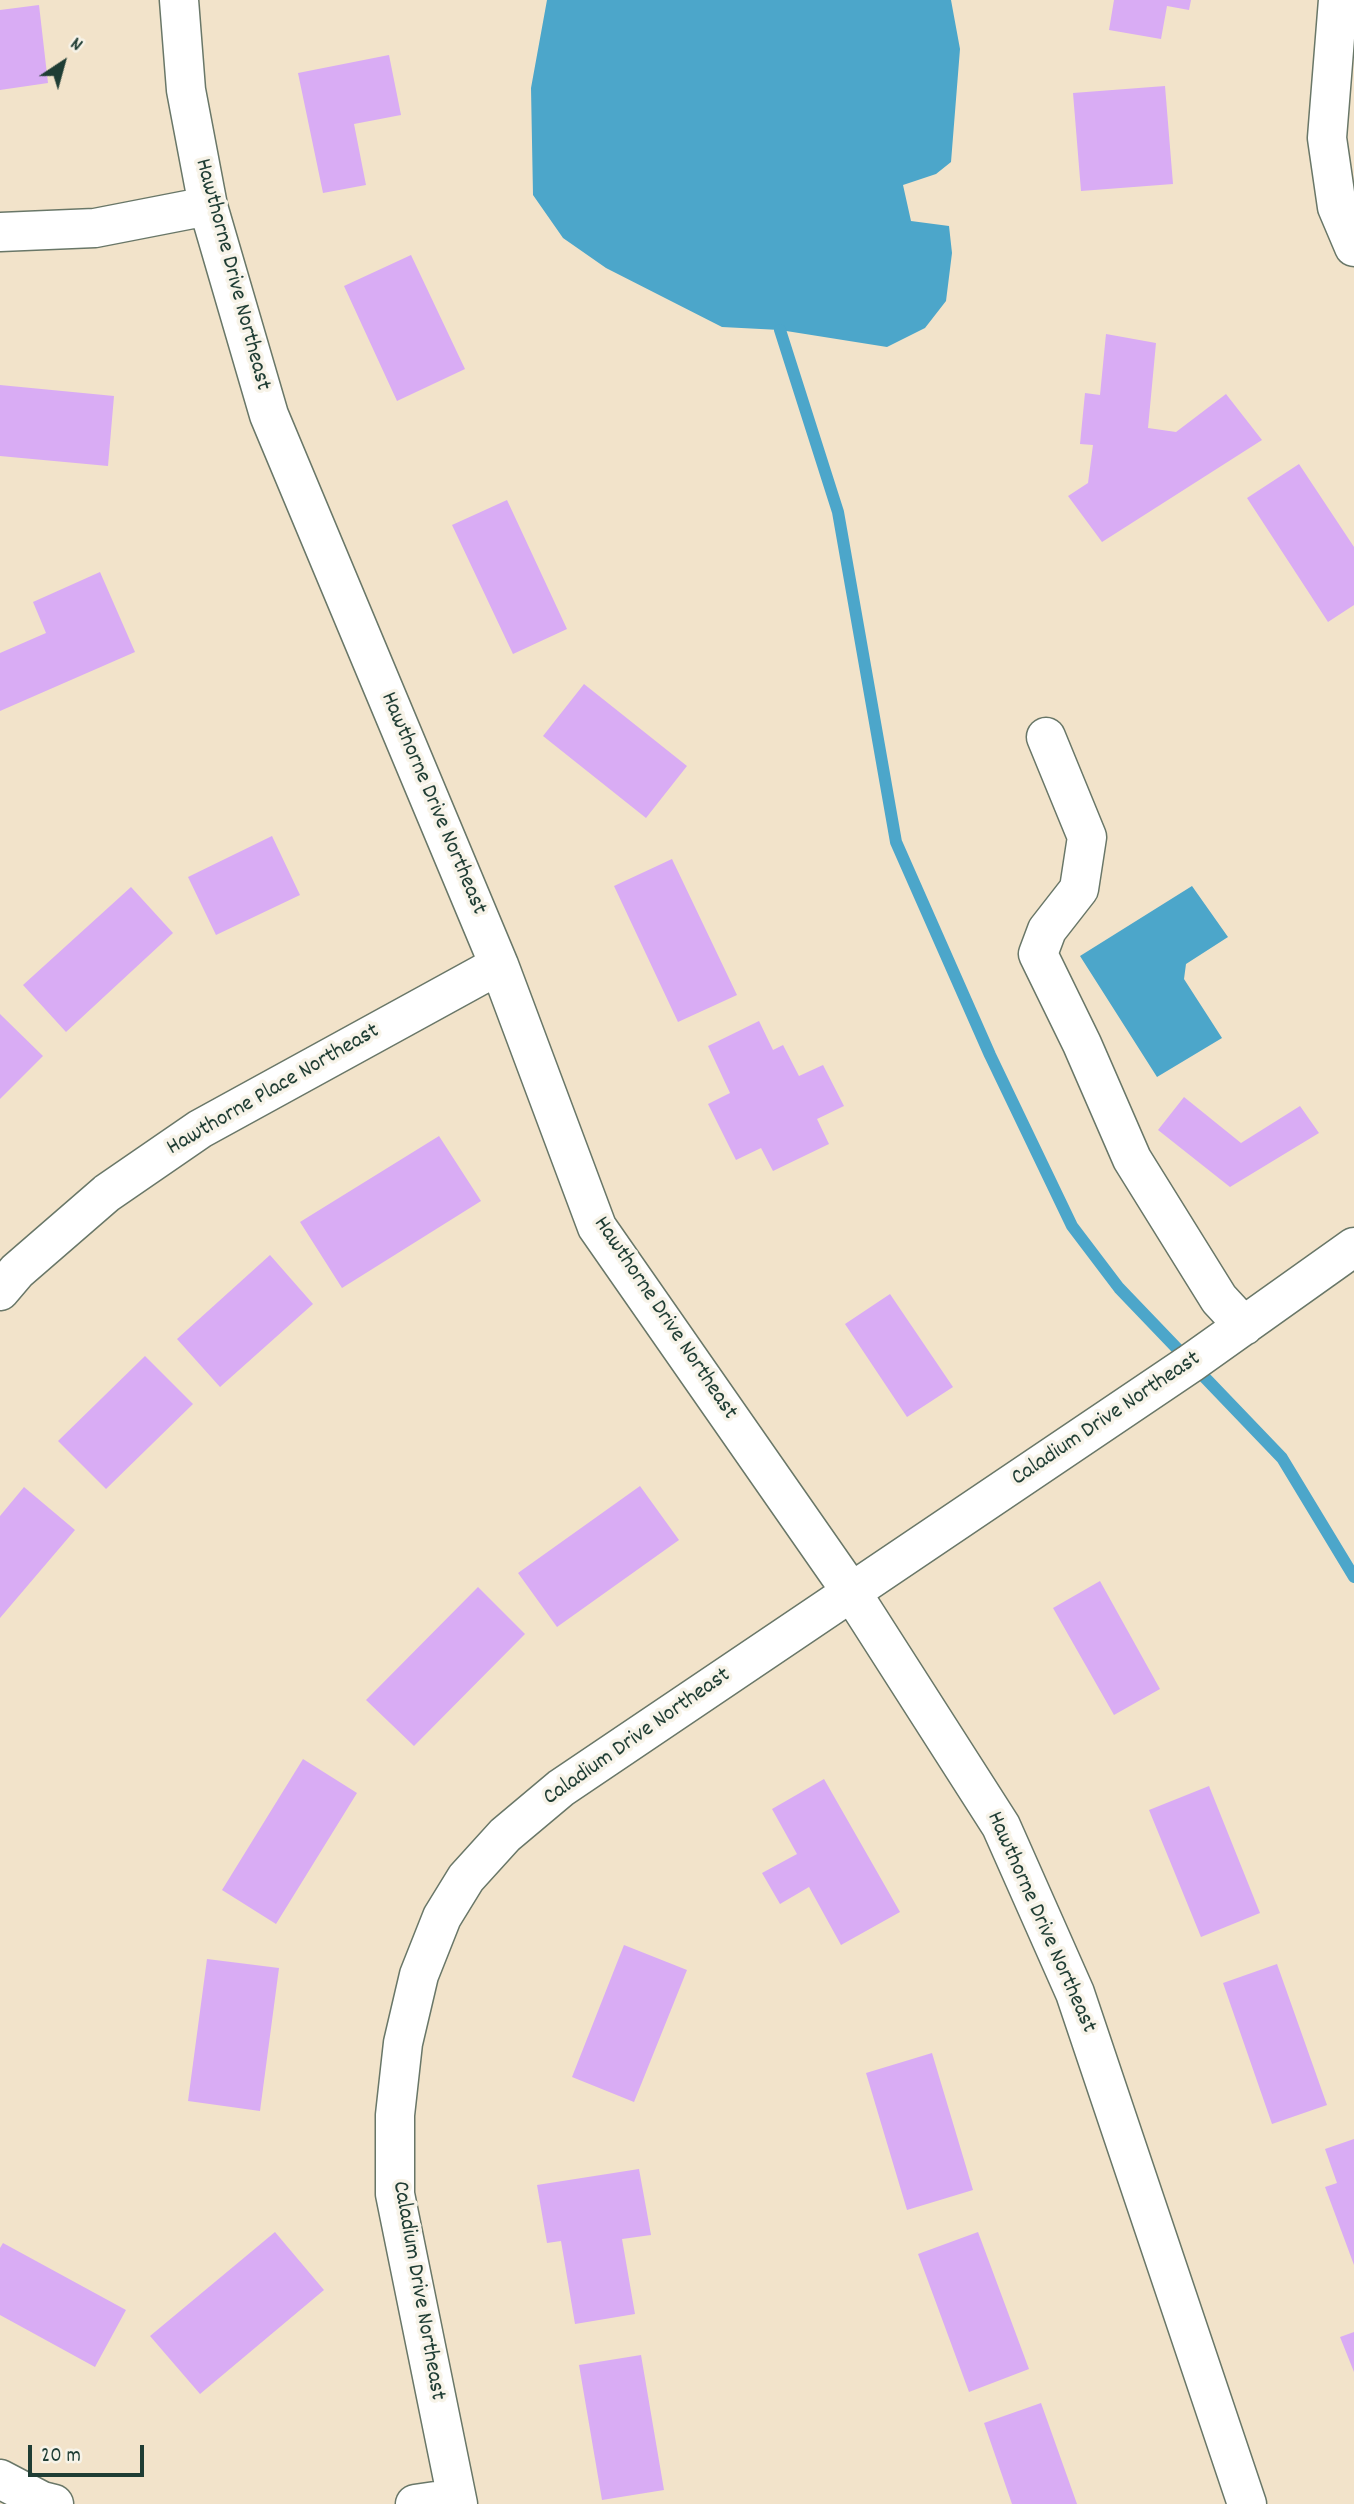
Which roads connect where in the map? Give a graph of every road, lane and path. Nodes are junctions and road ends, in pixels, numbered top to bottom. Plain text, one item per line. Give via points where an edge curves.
1 (179, 0) edge
2 (1338, 0) edge
3 (208, 206) junction
4 (0, 232) edge
5 (1354, 247) edge
6 (1046, 737) dead end
7 (499, 965) junction
8 (1354, 1247) edge
9 (0, 1291) edge
10 (1244, 1326) junction
11 (852, 1593) junction
12 (0, 2480) edge
13 (457, 2501) edge
14 (54, 2504) edge
15 (415, 2504) edge
16 (1247, 2504) edge

1 - 3 street, Hawthorne Drive Northeast via 186,90
2 - 5 street via 1327,138 1337,207
3 - 4 street via 95,228
3 - 7 street, Hawthorne Drive Northeast via 269,415
6 - 10 street via 1087,837 1079,889 1047,930 1038,954 1132,1159 1219,1299
7 - 9 street, Hawthorne Place Northeast via 200,1129 107,1193
7 - 11 street, Hawthorne Drive Northeast via 597,1227
8 - 10 street, Caladium Drive Northeast
10 - 11 street, Caladium Drive Northeast
11 - 13 street, Caladium Drive Northeast via 561,1788 505,1835 466,1878 442,1917 419,1975 403,2043 395,2115 395,2194
11 - 16 street, Hawthorne Drive Northeast via 1001,1826 1075,1993
12 - 14 street
13 - 15 street

